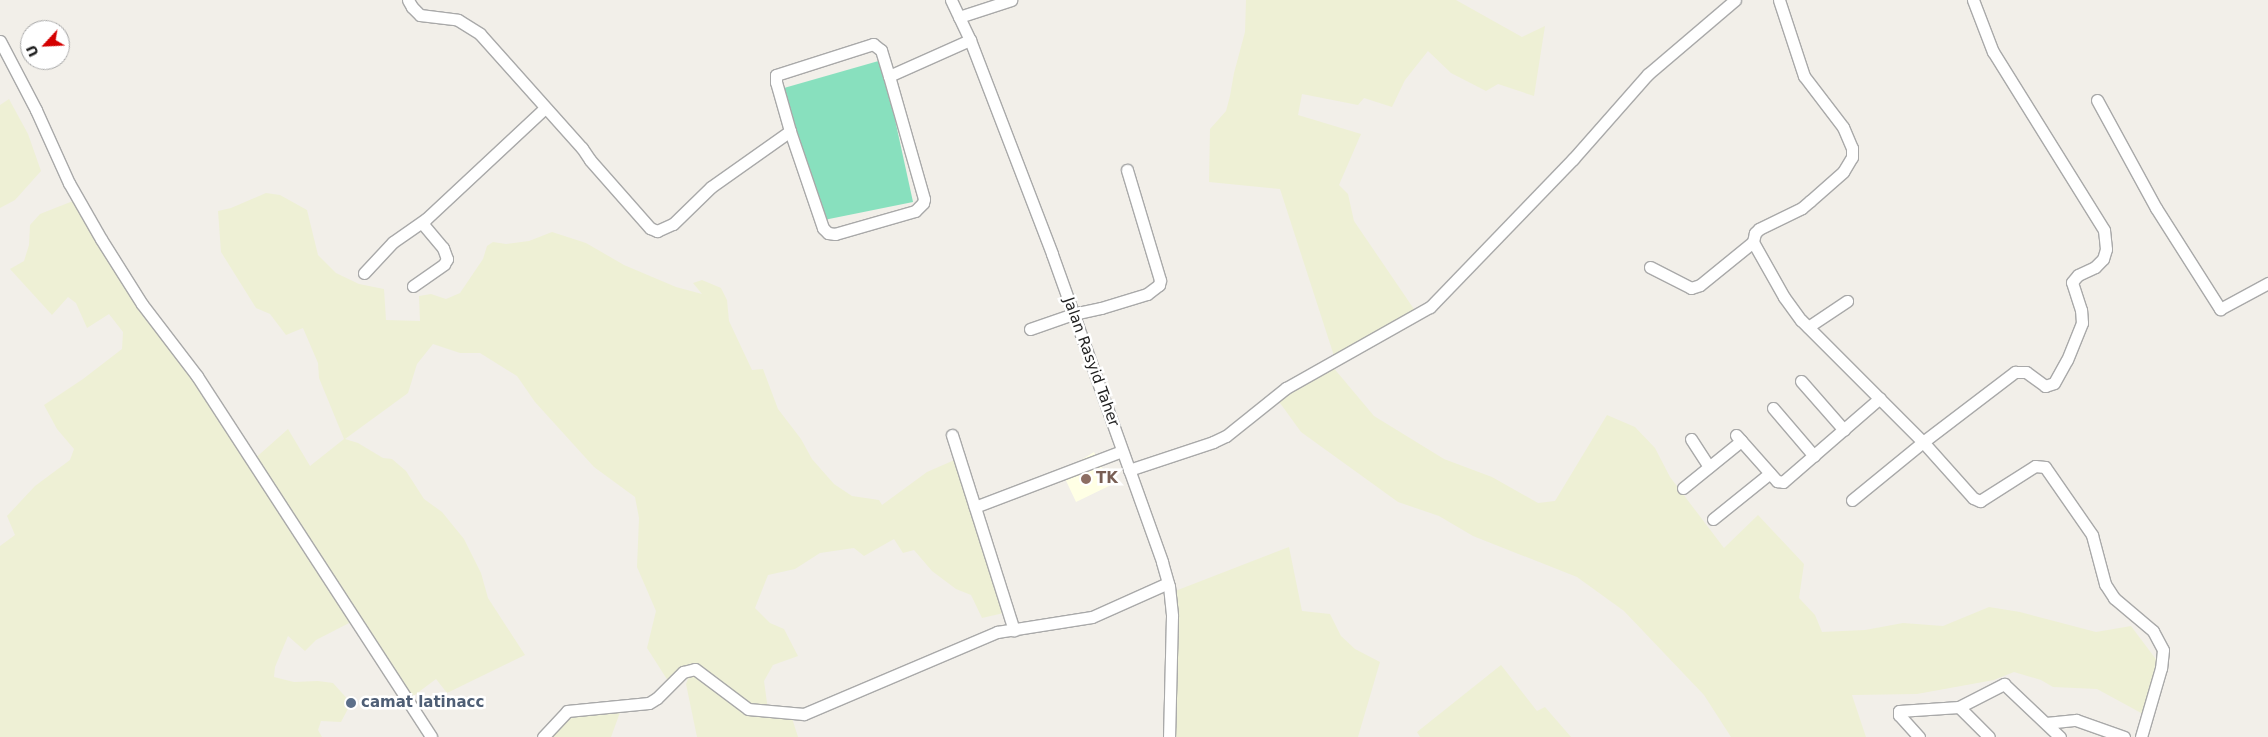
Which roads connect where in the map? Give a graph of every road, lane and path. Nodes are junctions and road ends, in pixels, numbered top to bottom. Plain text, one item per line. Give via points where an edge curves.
1 (408, 0) edge
2 (951, 0) edge
3 (1011, 0) edge
4 (1735, 0) edge
5 (1779, 0) edge
6 (1973, 0) edge
7 (959, 17) junction
8 (970, 40) junction
9 (0, 41) edge
10 (889, 76) junction
11 (2097, 100) dead end
12 (545, 108) junction
13 (790, 131) junction
14 (1127, 170) dead end
15 (422, 223) junction
16 (1753, 242) junction
17 (1650, 267) dead end
18 (364, 273) dead end
19 (2268, 283) edge
20 (412, 286) dead end
21 (1846, 301) dead end
22 (1073, 314) junction
23 (1808, 328) junction
24 (1030, 329) dead end
25 (1800, 381) dead end
26 (1880, 398) junction
27 (1773, 408) dead end
28 (1844, 430) junction
29 (952, 435) dead end
30 (1691, 439) dead end
31 (1923, 442) junction
32 (1122, 451) junction
33 (1814, 456) junction
34 (1709, 467) junction
35 (1129, 470) junction
36 (1770, 473) junction
37 (1683, 488) dead end
38 (1852, 500) dead end
39 (975, 506) junction
40 (1713, 519) dead end
41 (1168, 584) junction
42 (1014, 630) junction
43 (1959, 707) junction
44 (2046, 723) junction
45 (431, 737) edge
46 (543, 737) edge
47 (1169, 737) edge
48 (1919, 737) edge
49 (1988, 737) edge
50 (2059, 737) edge
51 (2124, 737) edge
52 (2141, 737) edge

1 - 12 street via 420,14 458,20 474,28
2 - 7 street, Jalan Rasyid Taher
3 - 7 street
4 - 35 street via 1648,74 1573,160 1430,307 1286,388 1226,436
5 - 16 street via 1804,76 1843,127 1852,148 1852,157 1843,172 1802,208 1759,230
6 - 31 street via 1993,52 2104,230 2106,249 2103,259 2072,282 2082,323 2054,383 2045,386 2026,372 2015,372
7 - 8 street, Jalan Rasyid Taher
8 - 10 street
8 - 22 street, Jalan Rasyid Taher
9 - 45 street via 36,110 68,184 101,239 142,304 198,376
10 - 13 street via 881,50 873,44 778,74 776,80
10 - 13 street via 924,199 917,210 835,234 828,233 824,230
11 - 19 street via 2156,208 2220,309
12 - 13 street via 644,223 657,231 673,224 712,187
12 - 15 street
14 - 22 street via 1159,285 1147,294
15 - 18 street via 393,242
15 - 20 street via 446,251 447,259
16 - 17 street via 1691,288
16 - 23 street via 1784,297
21 - 23 street
22 - 24 street
22 - 32 street, Jalan Rasyid Taher
23 - 26 street
25 - 28 street
26 - 28 street
26 - 31 street
27 - 33 street
28 - 33 street
29 - 39 street
30 - 34 street
31 - 38 street
31 - 52 street via 1977,500 1982,501 2038,465 2051,474 2092,535 2105,584 2114,598 2153,632 2163,650
32 - 35 street, Jalan Rasyid Taher
32 - 39 street
33 - 36 street via 1783,482 1777,481
34 - 36 street via 1739,438
34 - 37 street
35 - 41 street, Jalan Rasyid Taher
36 - 40 street
39 - 42 street
41 - 42 street via 1092,617
41 - 47 street, Jalan Rasyid Taher via 1172,616
42 - 46 street via 997,632 804,714 748,710 695,669 682,672 649,703 567,711
43 - 44 street via 2004,684
43 - 48 street via 1900,711 1899,716
43 - 49 street
44 - 50 street
44 - 51 street via 2076,720

